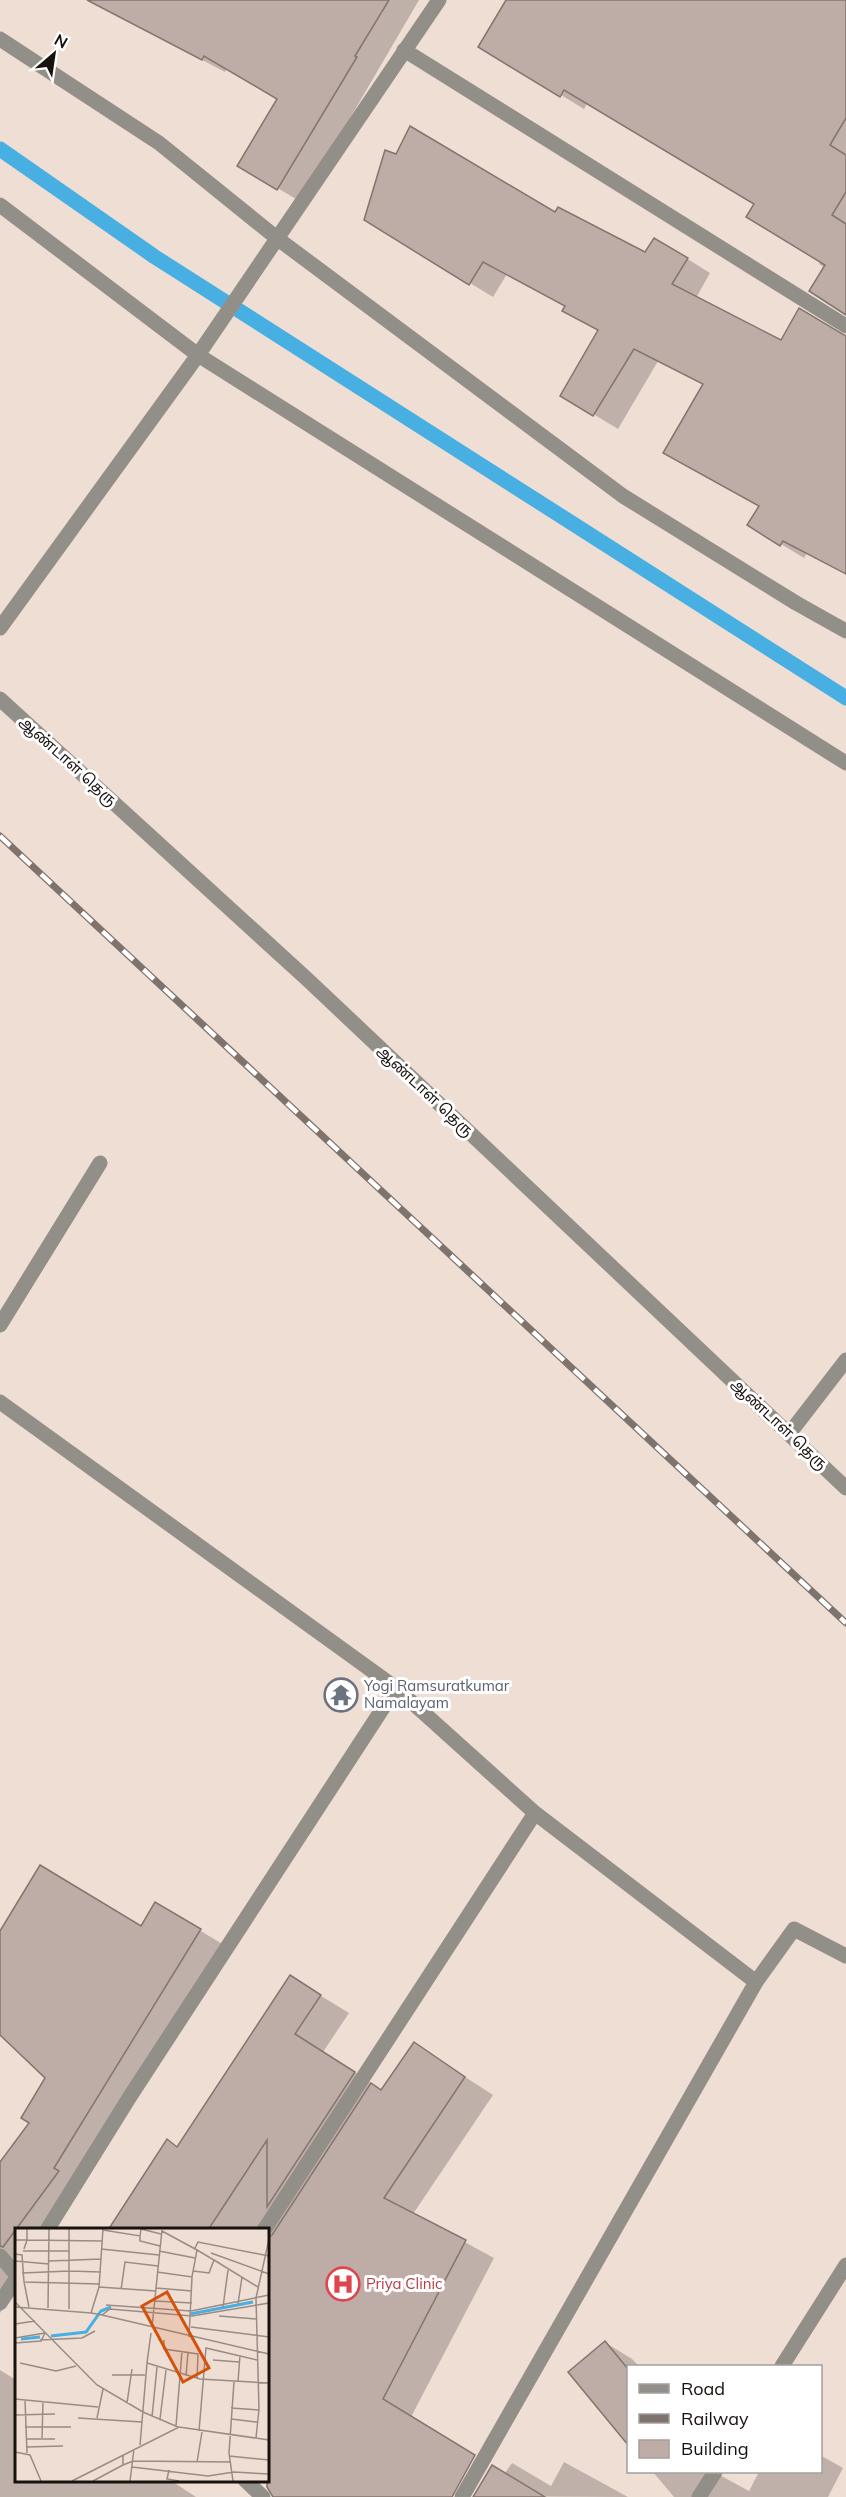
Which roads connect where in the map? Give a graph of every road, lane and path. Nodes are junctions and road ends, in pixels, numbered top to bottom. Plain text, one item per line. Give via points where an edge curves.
1 (439, 0) edge
2 (0, 39) edge
3 (404, 50) junction
4 (0, 205) edge
5 (278, 239) junction
6 (846, 326) edge
7 (198, 355) junction
8 (0, 628) edge
9 (846, 631) edge
10 (0, 699) edge
11 (846, 763) edge
12 (100, 1163) dead end
13 (0, 1325) edge
14 (846, 1360) edge
15 (0, 1402) edge
16 (789, 1434) junction
17 (846, 1488) edge
18 (396, 1688) junction
19 (535, 1813) junction
20 (846, 1956) edge
21 (756, 1982) junction
22 (48, 2228) edge
23 (265, 2228) edge
24 (0, 2256) edge
25 (846, 2265) edge
26 (15, 2273) edge
27 (15, 2280) edge
28 (0, 2303) edge
29 (783, 2365) edge
30 (714, 2473) edge
31 (246, 2482) edge
32 (263, 2497) edge
33 (462, 2497) edge
34 (699, 2497) edge

1 - 3 street
2 - 5 street via 159,143
3 - 5 street
3 - 6 street
4 - 7 street
5 - 7 street
5 - 9 street via 623,496
7 - 8 street
7 - 11 street
10 - 16 street, ஆண்டாள் தெரு via 308,980
12 - 13 street
14 - 16 street
15 - 18 street
16 - 17 street, ஆண்டாள் தெரு
18 - 19 street
18 - 22 street
19 - 21 street
19 - 23 street
20 - 21 street via 795,1929
21 - 33 street
24 - 26 street
25 - 29 street
27 - 28 street
30 - 34 street
31 - 32 street

